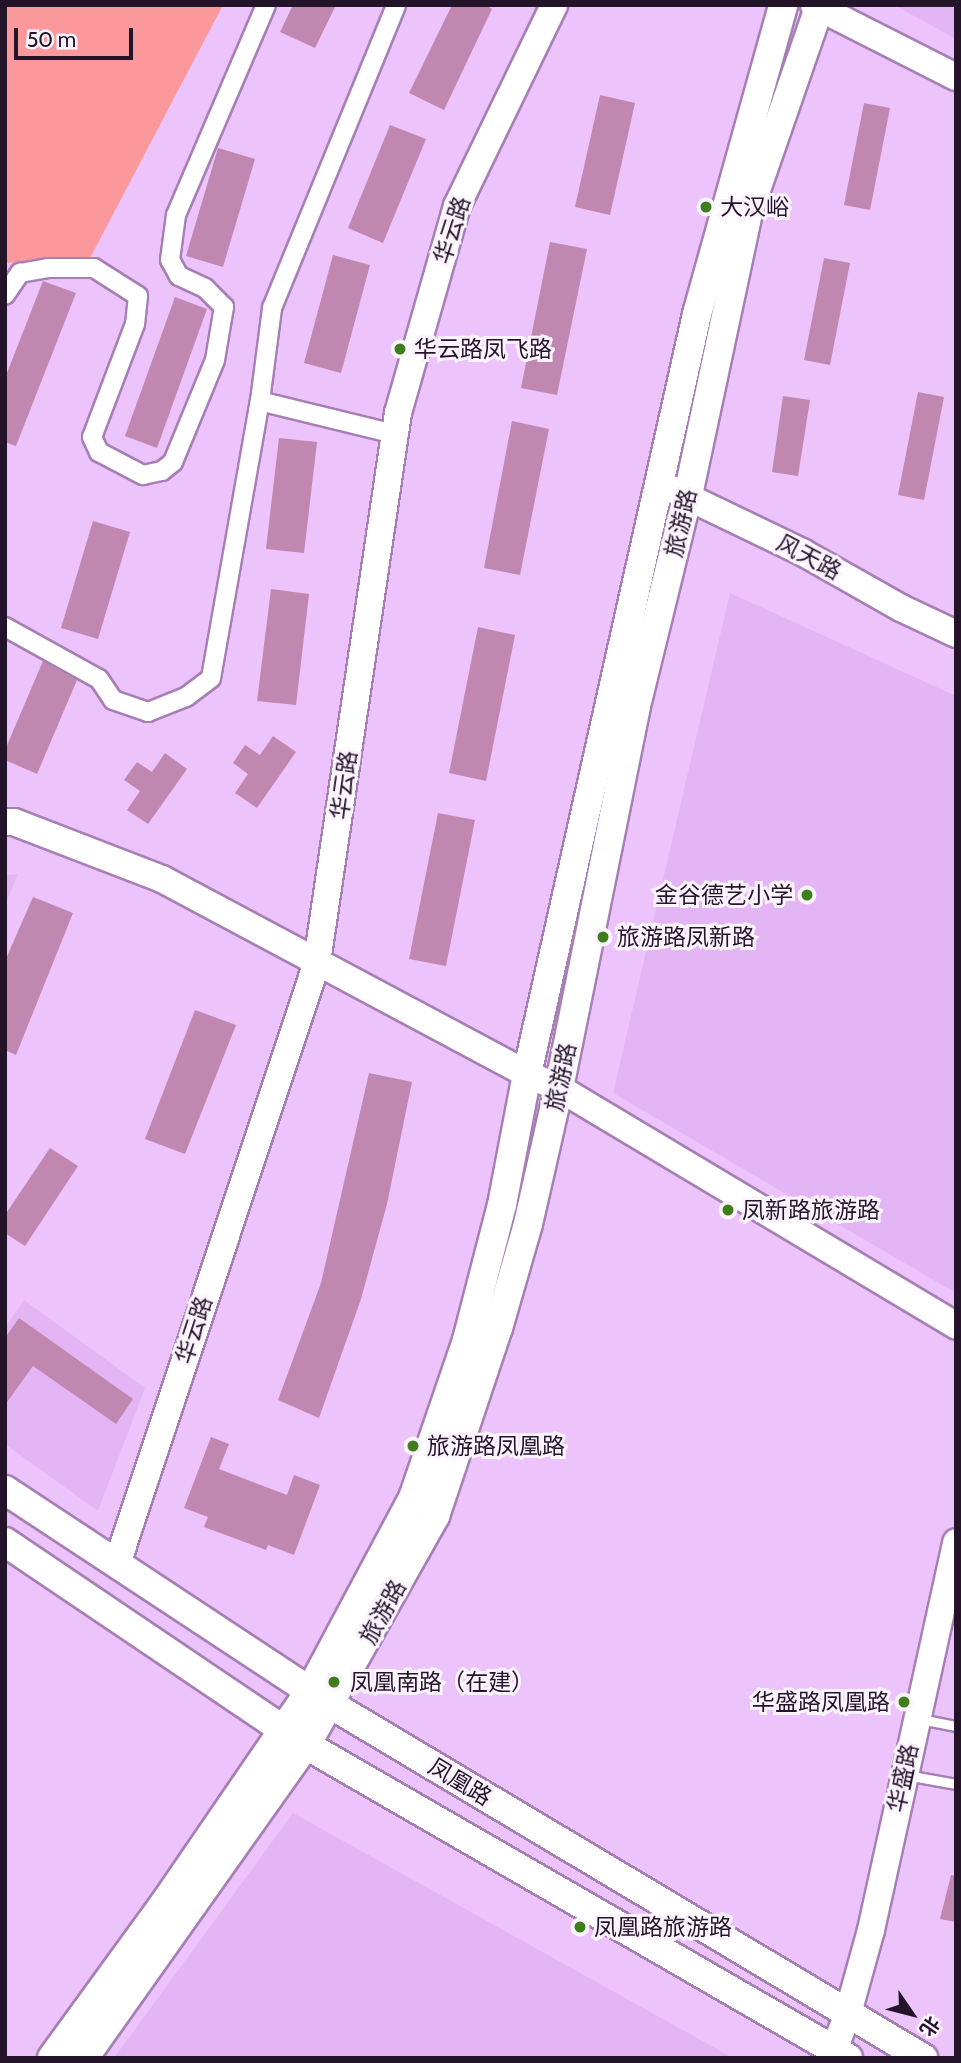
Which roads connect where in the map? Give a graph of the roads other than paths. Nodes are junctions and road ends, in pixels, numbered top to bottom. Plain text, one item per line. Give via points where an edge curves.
1 (267, 5) edge
2 (396, 5) edge
3 (554, 5) edge
4 (783, 5) edge
5 (818, 7) edge
6 (956, 76) edge
7 (5, 295) edge
8 (260, 401) junction
9 (395, 434) junction
10 (659, 484) junction
11 (688, 495) junction
12 (5, 627) edge
13 (956, 634) edge
14 (5, 822) edge
15 (317, 962) junction
16 (527, 1074) junction
17 (559, 1088) junction
18 (956, 1326) edge
19 (5, 1490) edge
20 (5, 1542) edge
21 (956, 1542) edge
22 (117, 1564) junction
23 (320, 1698) junction
24 (916, 1718) junction
25 (956, 1726) edge
26 (283, 1728) junction
27 (306, 1745) junction
28 (905, 1775) junction
29 (956, 1784) edge
30 (848, 2013) junction
31 (838, 2055) edge
32 (52, 2058) edge
33 (84, 2058) edge
34 (923, 2058) edge

1 - 7 street via 176,215 170,260 179,276 205,288 224,307 215,360 173,462 162,471 143,475 99,452 92,437 135,324 138,296 94,268 20,273
2 - 8 street via 272,308
3 - 9 street, 华云路 via 457,206
4 - 10 main road, 旅游路 via 697,314
5 - 6 street
5 - 11 main road, 旅游路 via 748,213
8 - 9 street
8 - 12 street via 211,678 186,697 148,712 113,700 99,679
9 - 15 street, 华云路
10 - 11 street, 风天路
10 - 16 main road, 旅游路
11 - 13 street, 风天路
11 - 17 main road, 旅游路 via 635,710
14 - 15 street via 162,879
15 - 16 street
15 - 22 street, 华云路
16 - 17 street
16 - 23 main road, 旅游路 via 502,1205 467,1340 417,1486
17 - 18 street
17 - 23 main road, 旅游路 via 521,1250 435,1516
19 - 22 main road, 凤凰路
20 - 26 main road, 凤凰路
21 - 24 street, 华盛路
22 - 23 main road, 凤凰路
23 - 26 main road, 旅游路
23 - 27 main road, 旅游路
23 - 30 main road, 凤凰路
24 - 25 lane
24 - 28 street, 华盛路
26 - 27 main road, 凤凰路
26 - 32 main road, 旅游路 via 164,1905
27 - 31 main road, 凤凰路
27 - 33 main road, 旅游路
28 - 29 lane
28 - 30 street, 华盛路 via 872,1930
30 - 31 street, 华盛路
30 - 34 main road, 凤凰路

